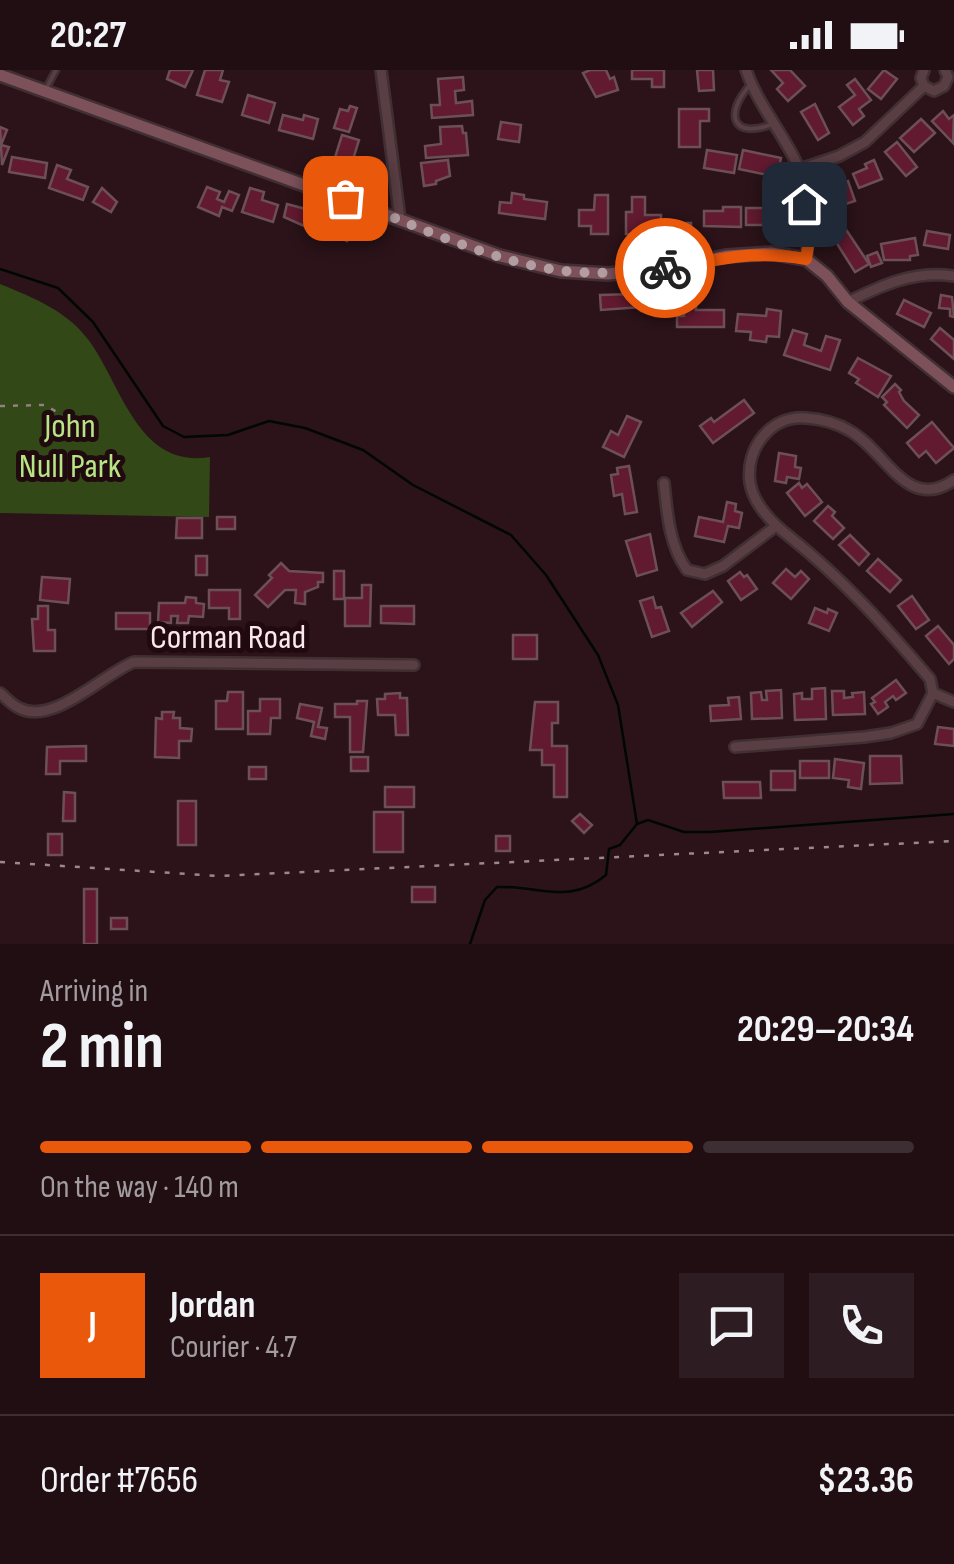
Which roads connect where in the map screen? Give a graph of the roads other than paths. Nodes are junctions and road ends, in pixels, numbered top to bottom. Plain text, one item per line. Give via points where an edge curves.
1 (56, 70) edge
2 (382, 70) edge
3 (746, 70) edge
4 (924, 70) edge
5 (945, 70) edge
6 (0, 76) edge
7 (751, 84) junction
8 (924, 86) junction
9 (44, 91) junction
10 (774, 124) junction
11 (800, 169) junction
12 (400, 219) junction
13 (806, 259) junction
14 (954, 276) edge
15 (848, 302) junction
16 (954, 387) edge
17 (954, 480) edge
18 (664, 483) dead end
19 (776, 526) junction
20 (414, 665) dead end
21 (0, 693) edge
22 (933, 693) junction
23 (954, 702) edge
24 (735, 747) dead end

1 - 9 lane
2 - 12 street
3 - 7 street
4 - 8 street
5 - 8 street via 944,86
6 - 9 street
7 - 10 street
7 - 10 lane via 739,97 735,120 744,129
8 - 11 street via 865,142
9 - 12 street
10 - 11 street
11 - 13 street
12 - 13 street via 561,271 608,274 771,253
13 - 15 street
14 - 15 street via 893,280
15 - 16 street
17 - 19 street via 939,491 920,491 851,431 813,418 778,421 760,438 750,472 758,503
18 - 19 street via 667,520 686,570 706,574 723,566
19 - 22 street via 856,593 930,678
20 - 21 street, Corman Road via 134,662 51,709 18,708
22 - 23 street
22 - 24 street via 917,724 891,732

